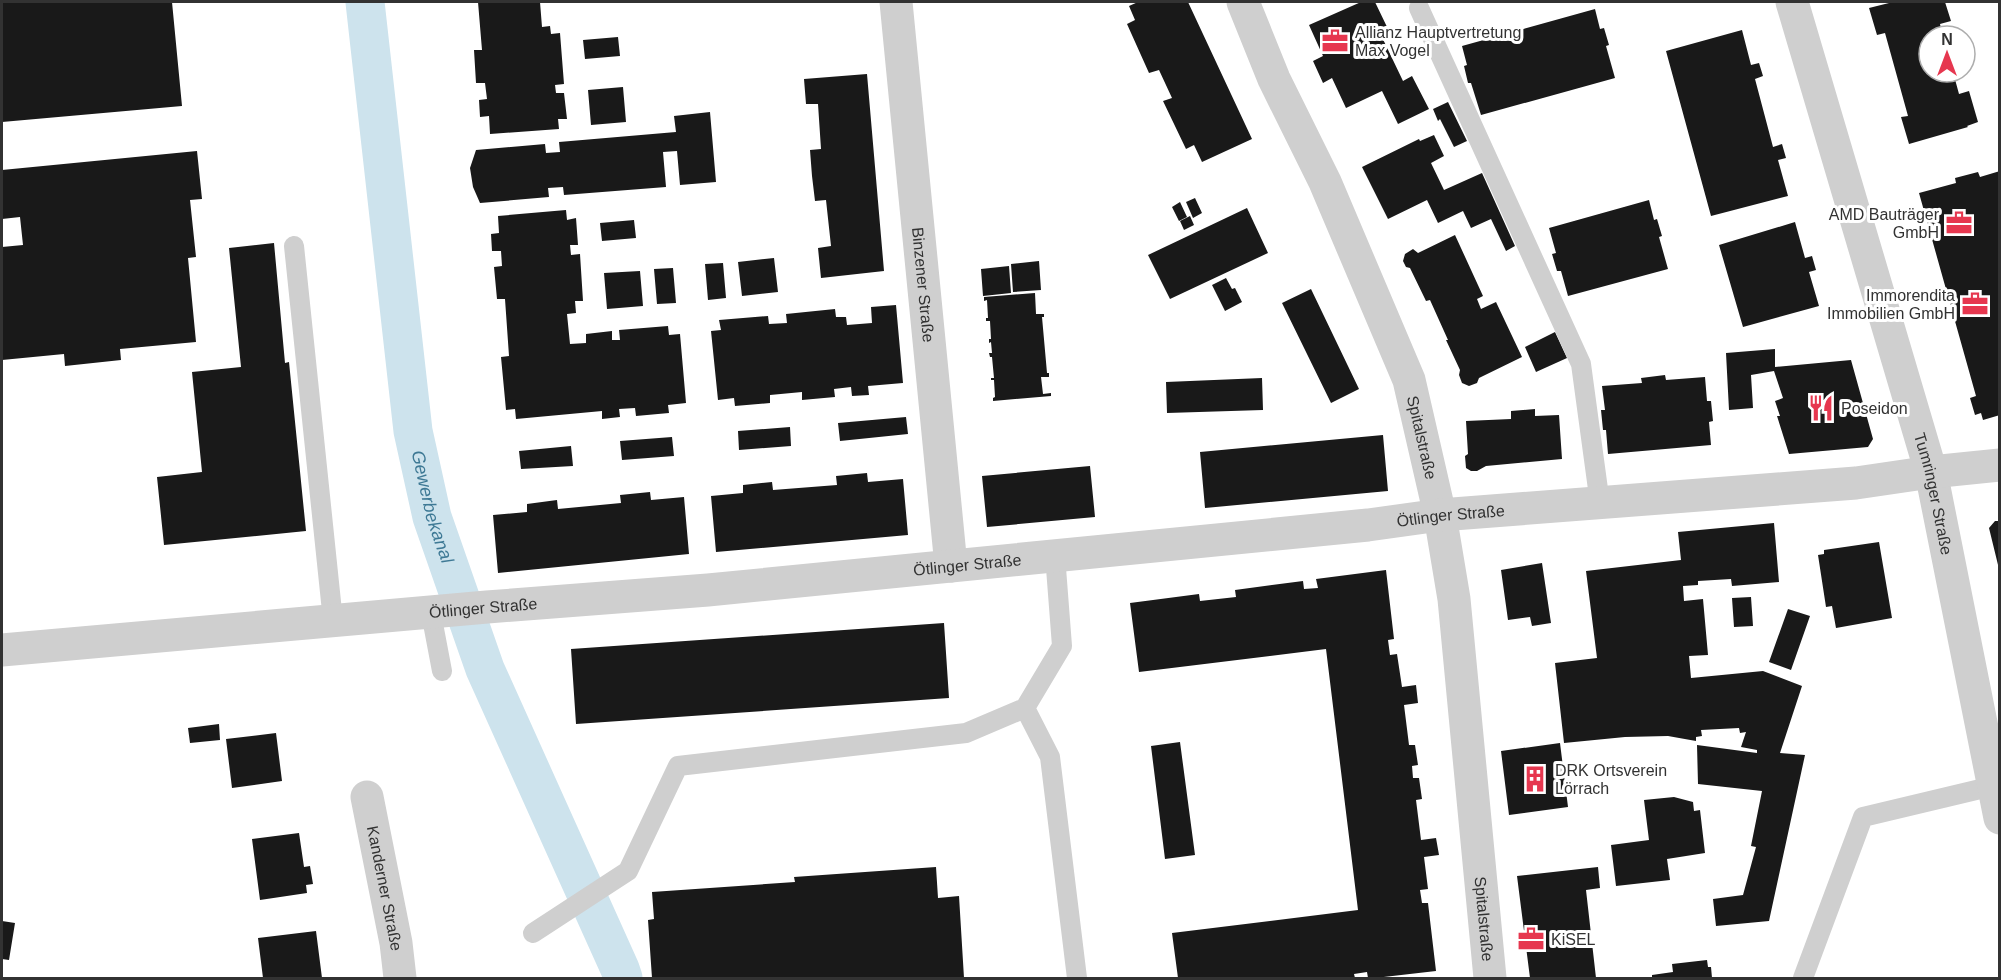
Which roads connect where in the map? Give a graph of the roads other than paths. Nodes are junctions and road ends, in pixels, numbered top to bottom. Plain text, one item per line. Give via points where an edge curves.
1 (896, 2) edge
2 (1244, 2) edge
3 (1792, 2) edge
4 (1419, 9) dead end
5 (294, 246) dead end
6 (2000, 465) edge
7 (1931, 472) junction
8 (1600, 504) junction
9 (1440, 515) junction
10 (1055, 555) junction
11 (951, 566) junction
12 (437, 613) junction
13 (333, 621) junction
14 (2, 650) edge
15 (442, 671) dead end
16 (1025, 708) junction
17 (1993, 786) junction
18 (367, 797) dead end
19 (2000, 818) edge
20 (533, 933) dead end
21 (400, 978) edge
22 (1077, 978) edge
23 (1490, 978) edge
24 (1803, 978) edge

1 - 11 street, Binzener Straße
2 - 9 street, Spitalstraße via 1274,80 1325,182 1409,380
3 - 7 street, Tumringer Straße
4 - 8 lane via 1581,364
5 - 13 lane
6 - 7 street, Ötlinger Straße
7 - 8 street, Ötlinger Straße via 1856,483
7 - 17 street, Tumringer Straße
8 - 9 street, Ötlinger Straße
9 - 10 street, Ötlinger Straße
9 - 23 street, Spitalstraße via 1454,599
10 - 11 street, Ötlinger Straße
10 - 16 lane via 1062,646
11 - 12 street, Ötlinger Straße
12 - 13 street, Ötlinger Straße
12 - 15 lane
13 - 14 street, Ötlinger Straße
16 - 20 lane via 966,733 678,766 628,871
16 - 22 lane via 1050,757
17 - 19 street, Tumringer Straße
17 - 24 lane via 1863,817
18 - 21 street, Kanderner Straße

